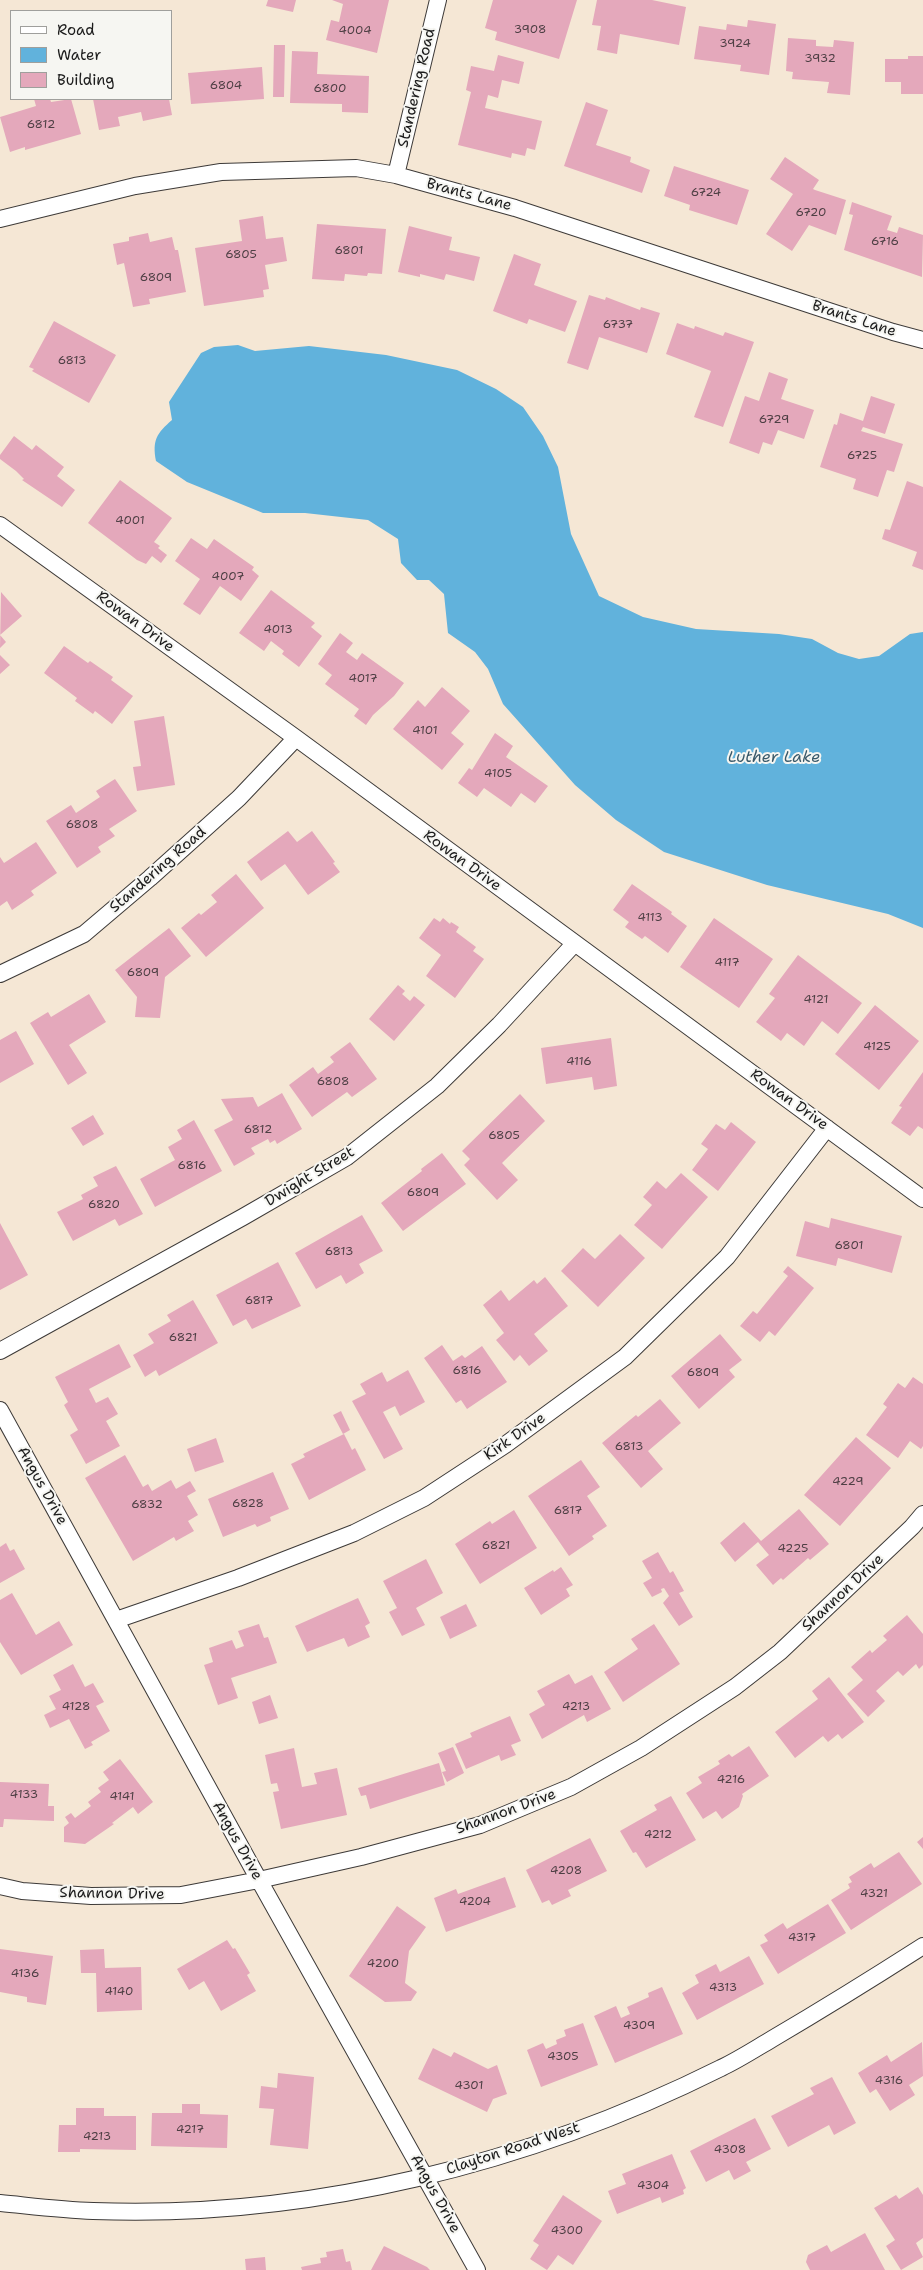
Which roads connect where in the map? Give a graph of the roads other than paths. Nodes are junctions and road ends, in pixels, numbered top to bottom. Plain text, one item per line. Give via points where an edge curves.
1 (438, 0) edge
2 (396, 176) junction
3 (0, 219) edge
4 (923, 340) edge
5 (0, 525) edge
6 (296, 738) junction
7 (575, 943) junction
8 (0, 974) edge
9 (827, 1128) junction
10 (923, 1199) edge
11 (0, 1351) edge
12 (0, 1410) edge
13 (923, 1514) edge
14 (116, 1620) junction
15 (259, 1880) junction
16 (0, 1886) edge
17 (923, 1946) edge
18 (424, 2176) junction
19 (1, 2204) edge
20 (477, 2270) edge

1 - 2 street, Standering Road
2 - 3 street, Brants Lane via 356,168 221,172 135,186
2 - 4 street, Brants Lane via 515,208
5 - 6 street, Rowan Drive
6 - 7 street, Rowan Drive
6 - 8 street, Standering Road via 239,798 84,934
7 - 9 street, Rowan Drive
7 - 11 street, Dwight Street via 437,1086 347,1157
9 - 10 street, Rowan Drive
9 - 14 street, Kirk Drive via 727,1257 625,1357 505,1445 424,1498 354,1533
12 - 14 street, Angus Drive
13 - 15 street, Shannon Drive via 780,1652 735,1687 640,1748 579,1782 480,1825
14 - 15 street, Angus Drive
15 - 16 street, Shannon Drive via 171,1895 91,1896 22,1891
15 - 18 street, Angus Drive
17 - 18 street, Clayton Road West via 722,2068 545,2142
18 - 19 street, Clayton Road West via 324,2196 241,2206 92,2211
18 - 20 street, Angus Drive

